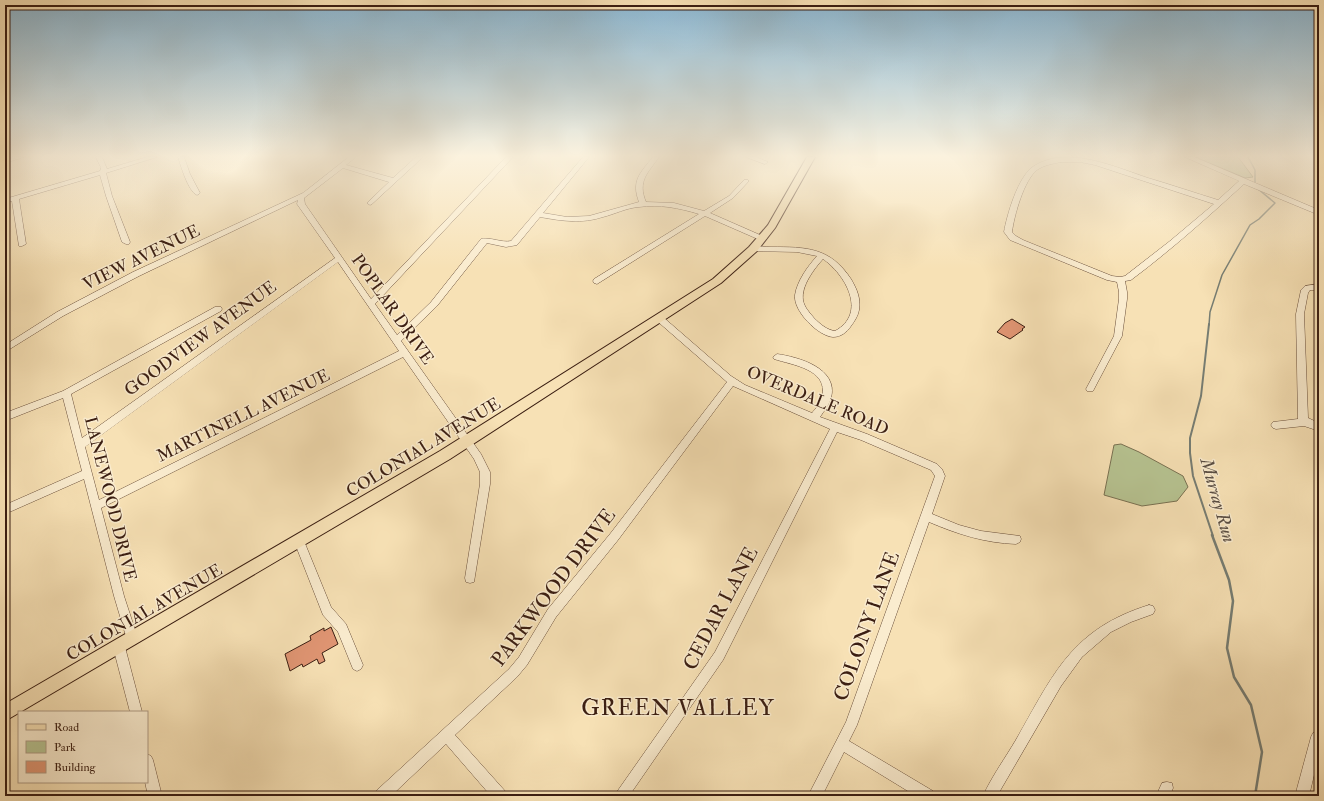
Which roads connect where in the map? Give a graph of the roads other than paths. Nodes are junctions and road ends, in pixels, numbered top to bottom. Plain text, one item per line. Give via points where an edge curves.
1 (27, 194) edge
2 (109, 194) edge
3 (305, 194) joint
4 (379, 194) edge
5 (475, 194) edge
6 (555, 194) edge
7 (639, 194) edge
8 (733, 194) edge
9 (791, 194) edge
10 (1020, 194) edge
11 (1194, 194) edge
12 (1229, 194) edge
13 (1277, 194) edge
14 (15, 198) junction
15 (5, 201) edge
16 (370, 203) dead end
17 (1220, 203) junction
18 (643, 204) junction
19 (1319, 213) edge
20 (538, 214) junction
21 (703, 214) junction
22 (763, 238) junction
23 (126, 242) dead end
24 (22, 244) dead end
25 (753, 249) junction
26 (822, 255) junction
27 (339, 258) junction
28 (1120, 280) junction
29 (597, 281) dead end
30 (1319, 287) edge
31 (371, 304) junction
32 (218, 310) dead end
33 (660, 319) junction
34 (397, 340) junction
35 (5, 349) edge
36 (405, 352) junction
37 (777, 357) dead end
38 (732, 381) junction
39 (1090, 388) dead end
40 (66, 393) junction
41 (5, 418) edge
42 (814, 418) junction
43 (1305, 422) junction
44 (1276, 425) dead end
45 (835, 426) junction
46 (1319, 428) edge
47 (467, 441) junction
48 (80, 445) junction
49 (934, 467) joint
50 (88, 473) junction
51 (96, 506) junction
52 (5, 510) edge
53 (926, 516) junction
54 (1016, 539) dead end
55 (299, 542) junction
56 (470, 578) dead end
57 (1149, 610) dead end
58 (132, 639) junction
59 (120, 647) junction
60 (357, 665) dead end
61 (136, 711) edge
62 (5, 714) edge
63 (446, 734) junction
64 (1317, 737) dead end
65 (842, 744) junction
66 (148, 764) edge
67 (155, 796) edge
68 (382, 796) edge
69 (500, 796) edge
70 (621, 796) edge
71 (815, 796) edge
72 (928, 796) edge
73 (990, 796) edge
74 (1302, 796) edge

1 - 14 street
2 - 23 street
3 - 27 street, POPLAR DRIVE via 301,198 301,204
3 - 35 street, VIEW AVENUE via 130,277 66,311
4 - 16 street
5 - 31 street
6 - 20 street
7 - 18 street
8 - 21 street
9 - 22 main road, COLONIAL AVENUE
10 - 28 street via 1009,224 1010,235 1020,242
11 - 17 street
12 - 17 street
13 - 19 street
14 - 15 street
14 - 24 street
17 - 28 street via 1171,246 1128,278
18 - 20 street via 586,218 564,219
18 - 21 street via 670,204
20 - 34 street via 512,245 484,241 434,304
21 - 22 street
21 - 29 street
22 - 25 main road, COLONIAL AVENUE
25 - 26 street via 805,249
25 - 33 main road, COLONIAL AVENUE via 718,281
26 - 26 street via 803,285 799,302 804,312 816,324 828,333 835,334 844,330 852,320 855,297 851,284 842,271
27 - 31 street, POPLAR DRIVE
27 - 48 street, GOODVIEW AVENUE
28 - 39 street via 1124,291 1118,336
30 - 43 street via 1308,288 1304,292 1300,314
31 - 34 street, POPLAR DRIVE
32 - 40 street
33 - 38 street, OVERDALE ROAD
33 - 47 main road, COLONIAL AVENUE
34 - 36 street, POPLAR DRIVE
36 - 47 street, POPLAR DRIVE
36 - 51 street, MARTINELL AVENUE
37 - 42 street via 801,363 814,370 824,381 827,397
38 - 42 street, OVERDALE ROAD
38 - 63 street, PARKWOOD DRIVE via 614,537 552,613 523,661
40 - 41 street
40 - 48 street, LANEWOOD DRIVE
42 - 45 street, OVERDALE ROAD
43 - 44 street
43 - 46 street
45 - 49 street, OVERDALE ROAD
45 - 70 street, CEDAR LANE via 719,656
47 - 55 main road, COLONIAL AVENUE
47 - 56 street, POPLAR DRIVE via 482,464 485,484
48 - 50 street, LANEWOOD DRIVE
49 - 53 street, COLONY LANE via 940,476
50 - 51 street, LANEWOOD DRIVE
50 - 52 street
51 - 58 street, LANEWOOD DRIVE
53 - 54 street via 977,536
53 - 65 street, COLONY LANE
55 - 58 main road, COLONIAL AVENUE
55 - 60 street via 327,612 342,628
57 - 73 street via 1107,628 1094,637 1068,664
58 - 59 main road, COLONIAL AVENUE
59 - 61 street
59 - 62 main road, COLONIAL AVENUE
63 - 68 street, PARKWOOD DRIVE
63 - 69 street
64 - 74 street
65 - 71 street, COLONY LANE
65 - 72 street
66 - 67 street

